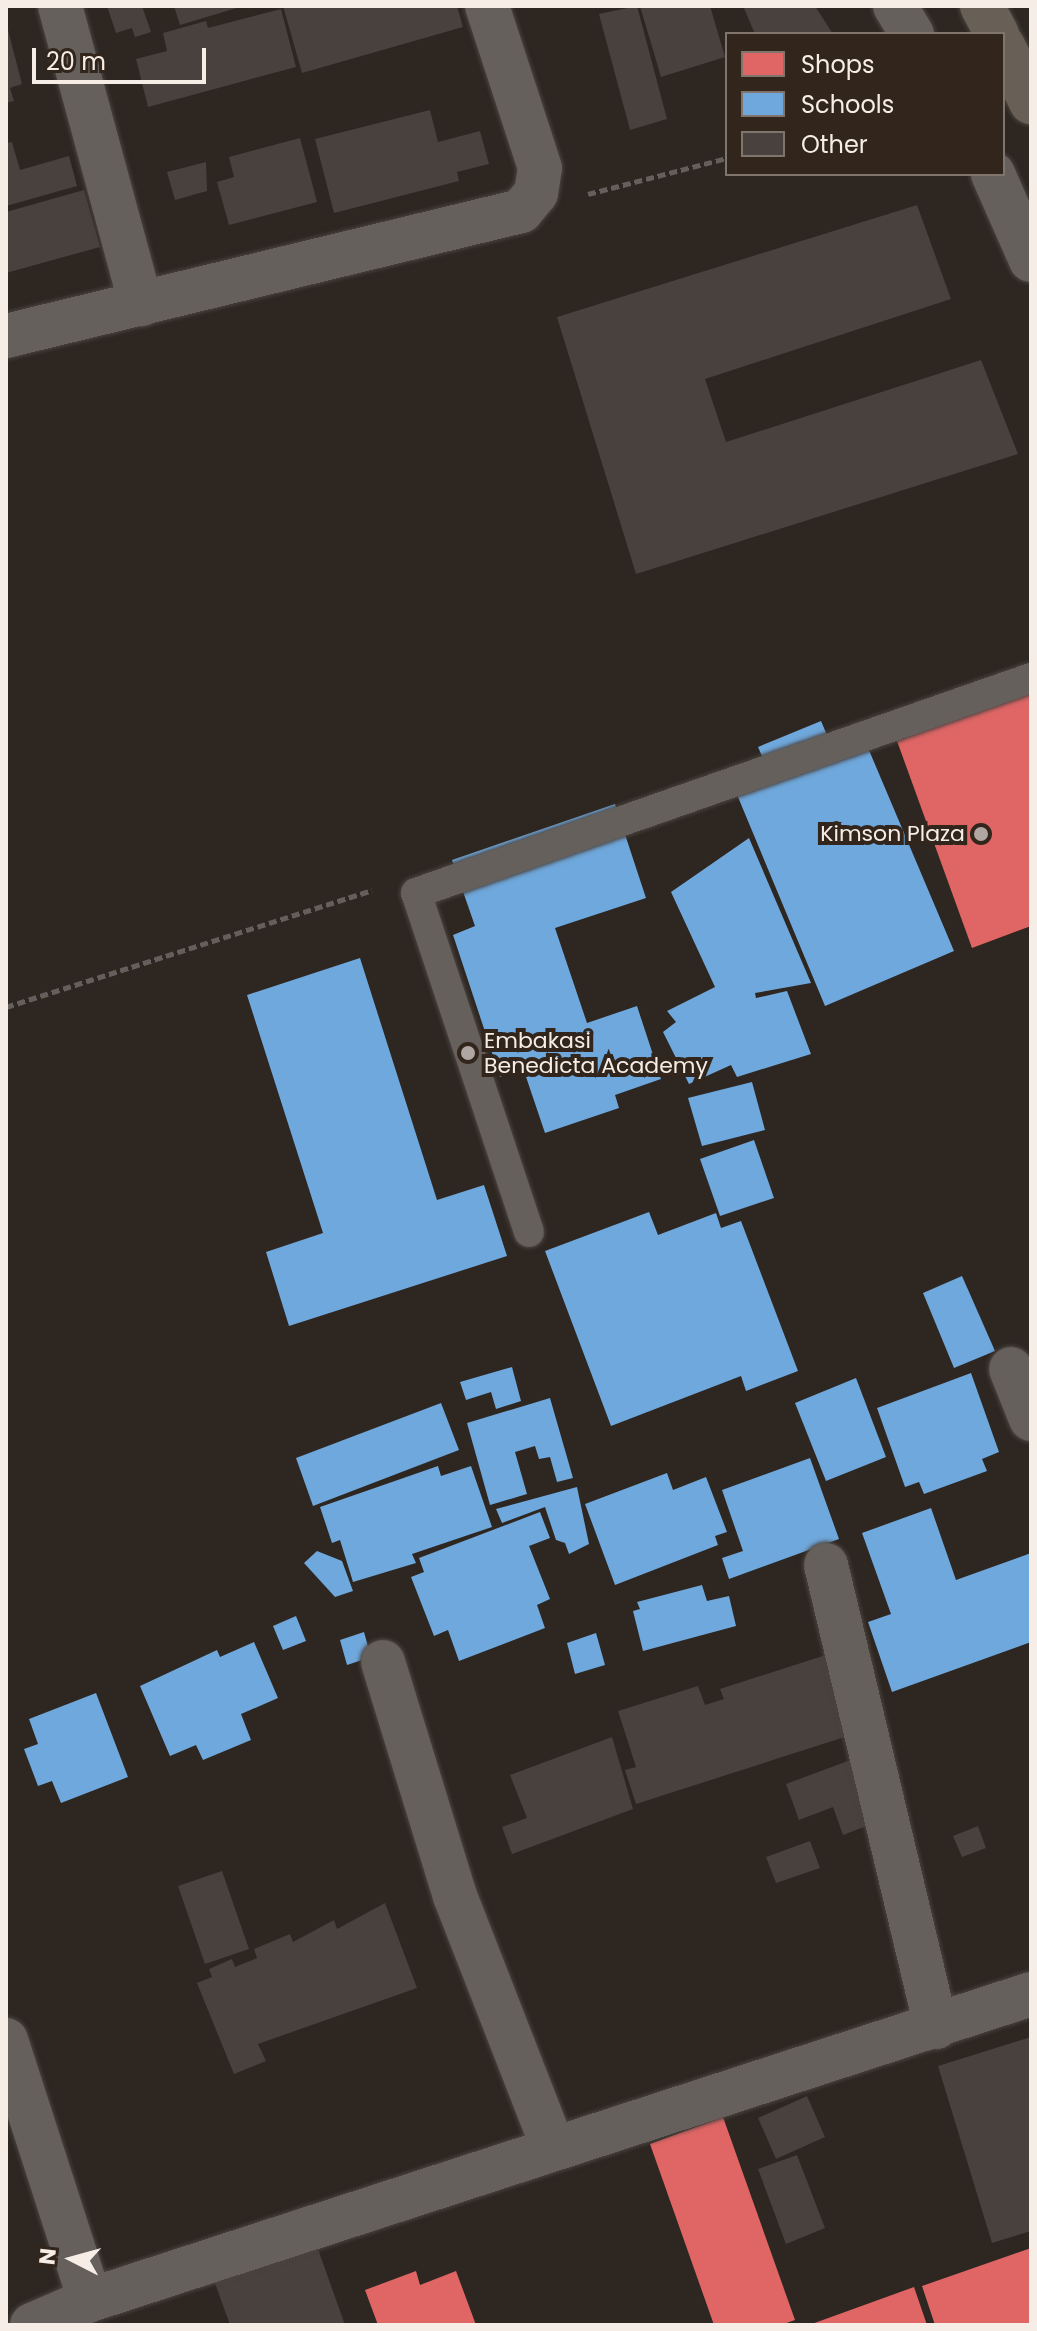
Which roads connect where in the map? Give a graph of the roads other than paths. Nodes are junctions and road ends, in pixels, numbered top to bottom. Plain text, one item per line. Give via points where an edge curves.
1 (60, 6) edge
2 (487, 6) edge
3 (895, 6) edge
4 (982, 6) edge
5 (911, 32) edge
6 (996, 32) edge
7 (1005, 50) edge
8 (1031, 102) edge
9 (994, 176) edge
10 (1031, 260) edge
11 (141, 304) junction
12 (6, 336) edge
13 (1031, 678) edge
14 (529, 1232) dead end
15 (1011, 1369) dead end
16 (1031, 1419) edge
17 (826, 1565) dead end
18 (383, 1662) dead end
19 (1031, 1994) edge
20 (936, 2027) junction
21 (6, 2040) edge
22 (553, 2147) junction
23 (90, 2300) junction
24 (32, 2325) edge

1 - 11 street
2 - 11 street via 540,168 536,193 521,211
3 - 5 street
4 - 6 main road
7 - 8 main road
9 - 10 street
11 - 12 street
13 - 14 lane via 416,893
15 - 16 street
17 - 20 street
18 - 22 street via 455,1896
19 - 20 street
20 - 22 street
21 - 23 street
22 - 23 street
23 - 24 street

